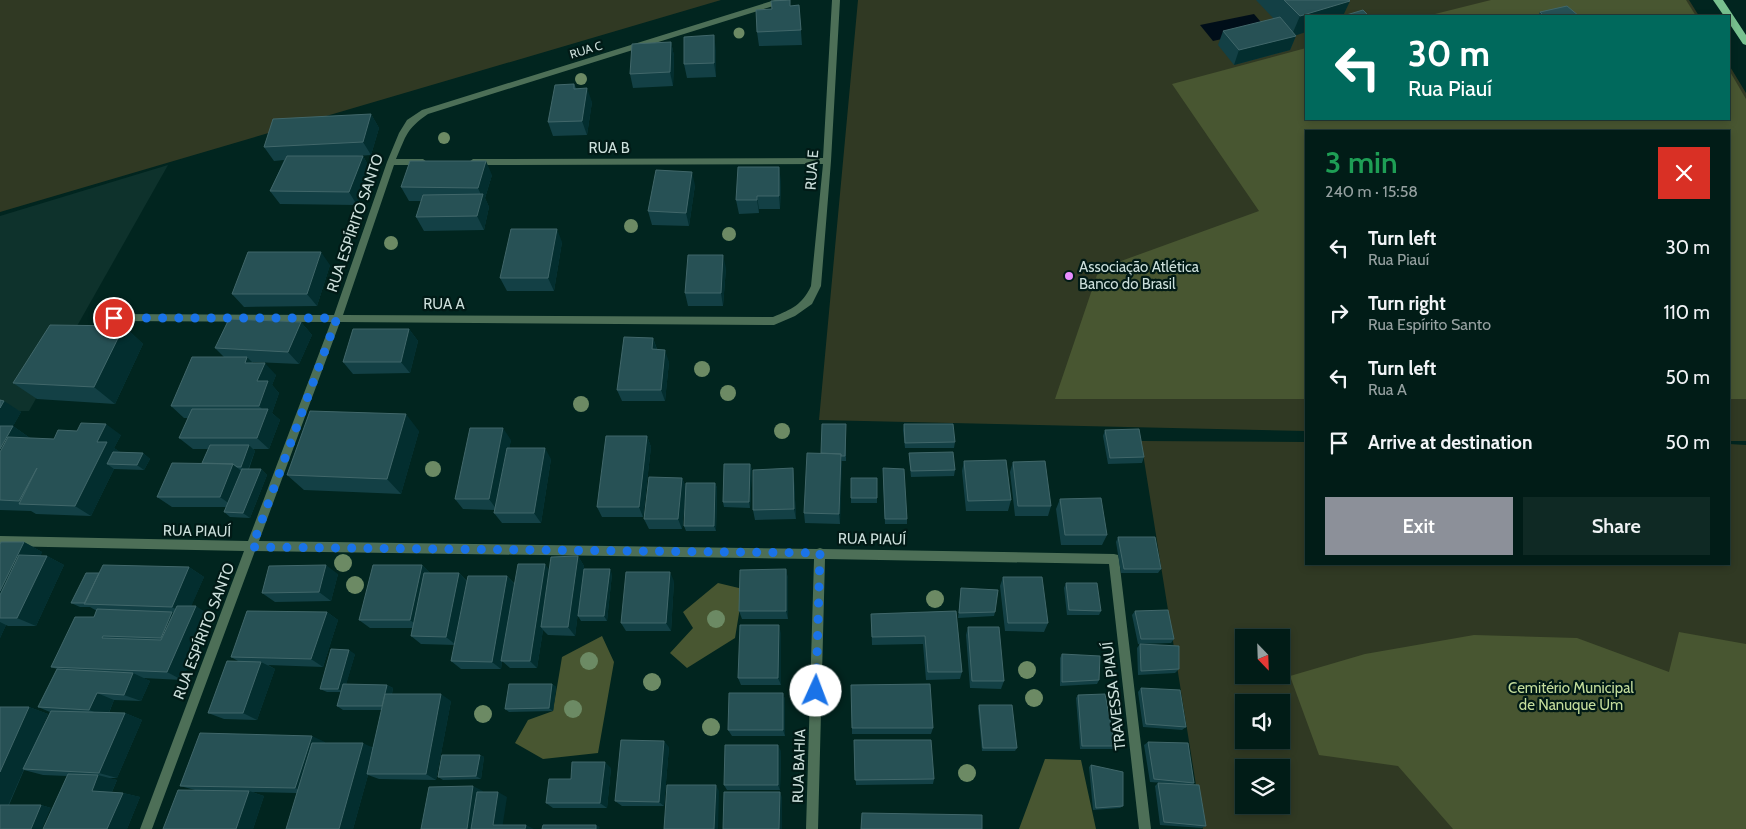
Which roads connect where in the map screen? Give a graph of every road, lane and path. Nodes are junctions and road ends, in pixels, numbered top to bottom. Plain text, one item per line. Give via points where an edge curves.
1 (783, 0) edge
2 (836, 0) edge
3 (1718, 0) edge
4 (1728, 15) edge
5 (1730, 18) edge
6 (1746, 42) edge
7 (403, 133) joint
8 (827, 161) junction
9 (391, 162) junction
10 (431, 162) edge
11 (460, 162) edge
12 (114, 318) dead end
13 (337, 318) junction
14 (774, 320) joint
15 (0, 541) edge
16 (252, 547) junction
17 (820, 553) junction
18 (1114, 559) joint
19 (146, 829) edge
20 (812, 829) edge
21 (1145, 829) edge

1 - 7 street, RUA C via 424,112 410,122
2 - 8 street, RUA E
3 - 4 main road
5 - 6 main road
7 - 9 street, RUA ESPÍRITO SANTO
8 - 11 street, RUA B
8 - 14 street, RUA E via 816,286 810,301
9 - 10 street
9 - 13 street, RUA ESPÍRITO SANTO
12 - 13 street, RUA A
13 - 14 street, RUA A
13 - 16 street, RUA ESPÍRITO SANTO
15 - 16 street, RUA PIAUÍ
16 - 17 street, RUA PIAUÍ
16 - 19 street, RUA ESPÍRITO SANTO
17 - 18 street, RUA PIAUÍ
17 - 20 street, RUA BAHIA
18 - 21 street, TRAVESSA PIAUÍ

